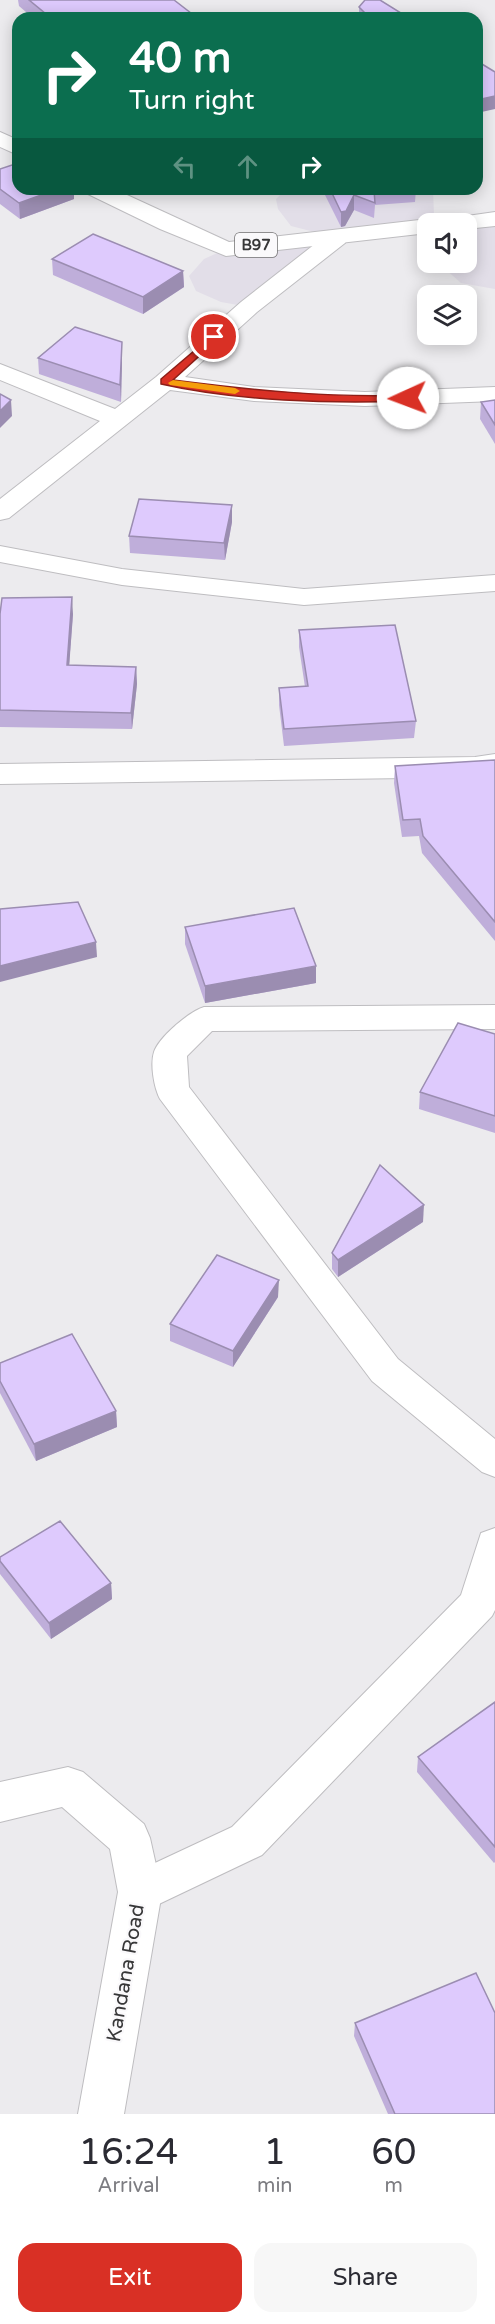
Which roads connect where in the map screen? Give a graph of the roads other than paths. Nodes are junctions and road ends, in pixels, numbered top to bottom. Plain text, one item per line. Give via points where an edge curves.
1 (108, 195) edge
2 (495, 219) edge
3 (477, 221) edge
4 (417, 227) edge
5 (337, 238) junction
6 (0, 371) edge
7 (165, 382) junction
8 (495, 394) edge
9 (118, 419) junction
10 (0, 512) edge
11 (0, 554) edge
12 (495, 583) edge
13 (495, 764) edge
14 (0, 774) edge
15 (495, 1017) edge
16 (495, 1461) edge
17 (495, 1545) edge
18 (0, 1802) edge
19 (140, 1892) junction
20 (101, 2114) edge

1 - 5 street, B97 via 226,249
2 - 3 street
4 - 5 street, B97
5 - 7 street via 249,307
6 - 9 street
7 - 8 street via 254,394 364,399
7 - 9 street
9 - 10 street
11 - 12 street via 122,577 304,597
13 - 14 street via 463,768
15 - 16 street via 204,1019 170,1053 172,1090 385,1370
17 - 19 street via 478,1604 247,1841
18 - 19 street, Kandana Road via 68,1786 129,1838
19 - 20 street, Kandana Road

